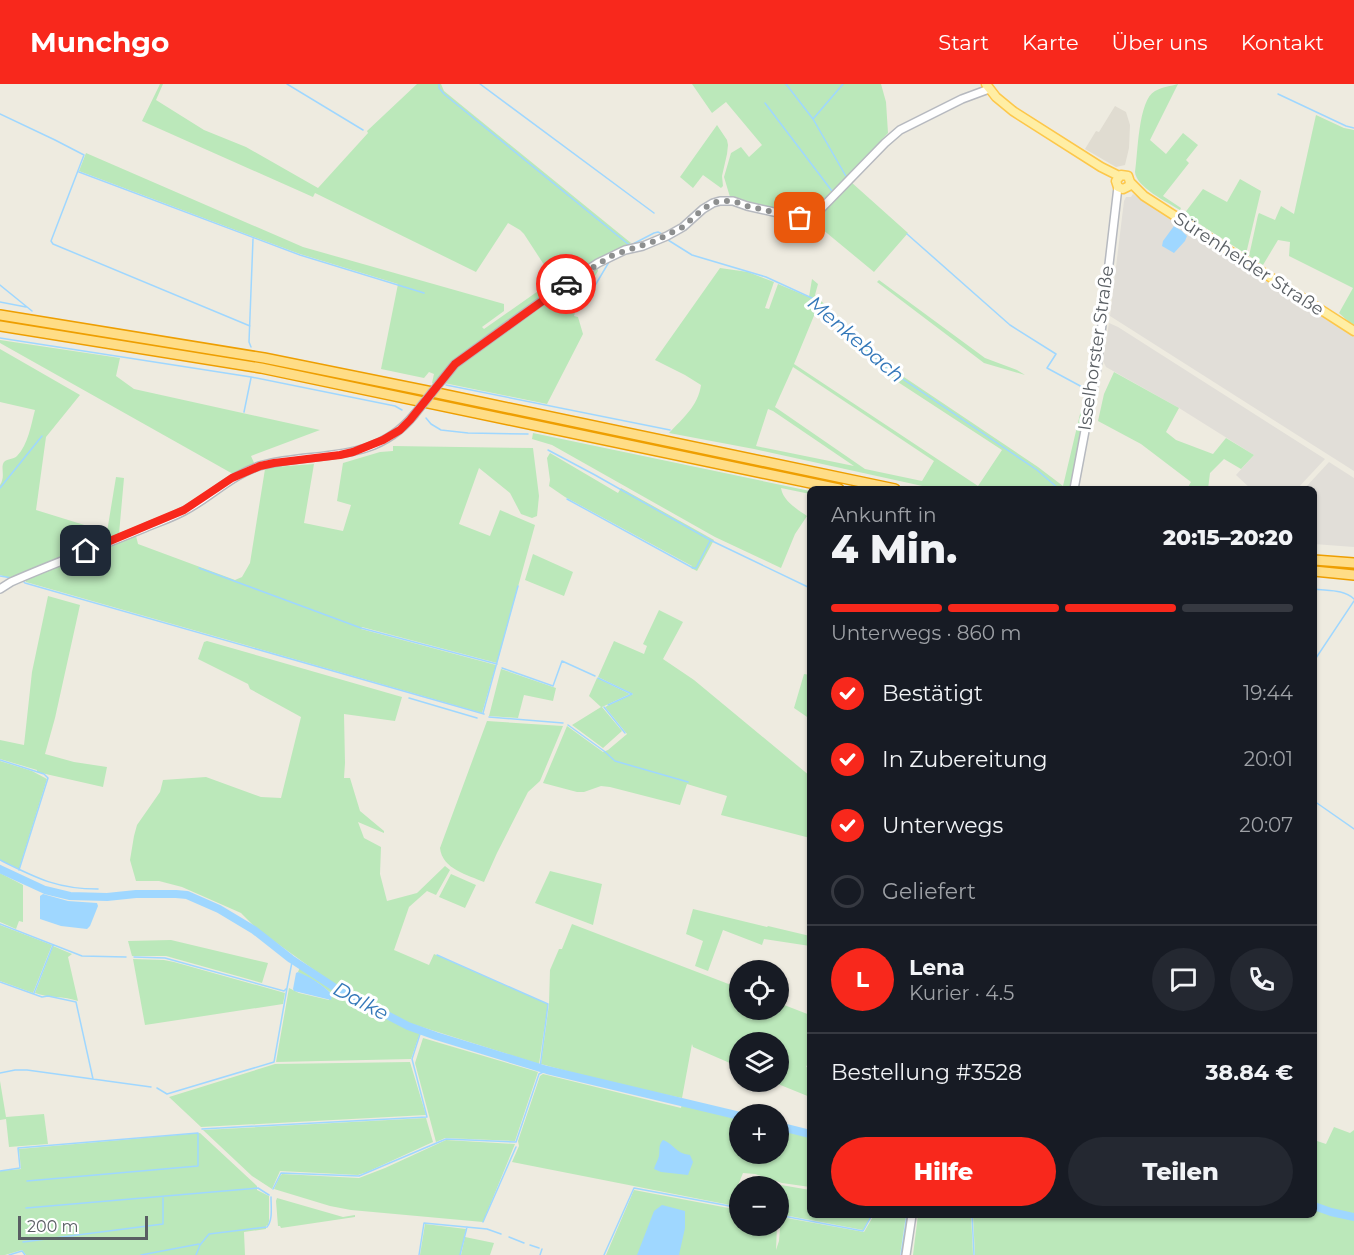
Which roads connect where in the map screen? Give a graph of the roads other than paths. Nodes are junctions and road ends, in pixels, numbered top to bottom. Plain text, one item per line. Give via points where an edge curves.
1 (988, 86) edge
2 (1122, 184) junction
3 (0, 315) edge
4 (0, 326) edge
5 (1354, 331) edge
6 (825, 486) edge
7 (881, 486) edge
8 (1075, 486) edge
9 (1317, 560) edge
10 (1354, 563) edge
11 (1317, 571) edge
12 (1354, 575) edge
13 (0, 589) edge
14 (912, 1218) edge
15 (906, 1255) edge

1 - 2 main road, Sürenheider Straße via 1008,107
1 - 13 street, bridge via 900,130 813,217 800,218 720,201 703,209 683,227 613,255 561,287 455,364 400,430 383,440 340,455 260,466 232,478 184,510
2 - 5 main road, Sürenheider Straße
2 - 8 street, Isselhorster Straße via 1115,207 1097,367
3 - 7 highway via 274,360
4 - 6 highway via 272,370
9 - 10 highway
11 - 12 highway
14 - 15 street

